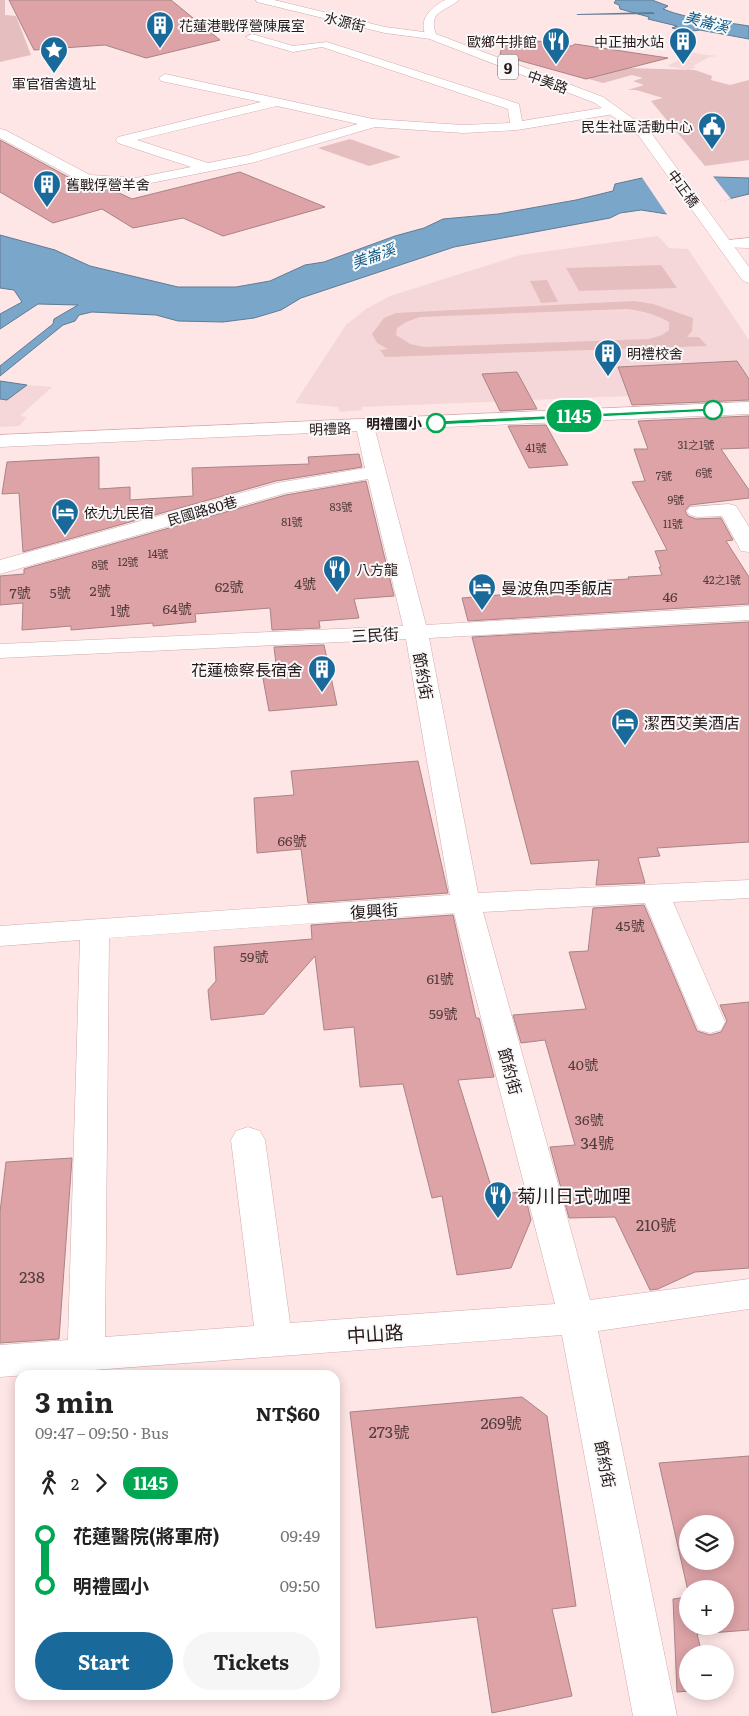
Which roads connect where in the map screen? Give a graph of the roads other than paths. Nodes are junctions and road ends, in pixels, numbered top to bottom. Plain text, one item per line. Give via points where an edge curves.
1 (261, 0) edge
2 (454, 0) edge
3 (252, 36) dead end
4 (431, 36) junction
5 (165, 78) dead end
6 (280, 102) junction
7 (620, 114) junction
8 (373, 123) junction
9 (517, 126) junction
10 (0, 133) edge
11 (208, 168) junction
12 (749, 243) edge
13 (725, 244) junction
14 (749, 278) edge
15 (749, 408) edge
16 (365, 426) junction
17 (0, 441) edge
18 (376, 472) junction
19 (697, 511) dead end
20 (749, 546) edge
21 (0, 567) edge
22 (749, 613) edge
23 (416, 632) junction
24 (0, 651) edge
25 (749, 889) edge
26 (655, 894) junction
27 (466, 903) junction
28 (95, 930) junction
29 (0, 936) edge
30 (710, 1022) dead end
31 (248, 1140) dead end
32 (749, 1294) edge
33 (577, 1318) junction
34 (274, 1340) junction
35 (86, 1354) junction
36 (0, 1361) edge
37 (655, 1716) edge

1 - 4 street, 水源街 via 385,30
2 - 4 street via 430,15 428,27
3 - 9 street via 293,49 323,44 515,107
4 - 7 street, 中美路 / 9 via 599,100
5 - 6 street
6 - 8 street
6 - 11 street via 123,140
7 - 9 street
7 - 13 street, 中正橋 / 9 via 644,133
8 - 9 street via 463,129
8 - 11 street via 250,160
10 - 11 street via 87,179 136,182
12 - 13 street
13 - 14 street, 9
15 - 16 street, 明禮路
16 - 17 street, 明禮路
16 - 18 street, 節約街
18 - 21 street, 民國路80巷 via 284,487
18 - 23 street, 節約街
19 - 20 street via 729,510
22 - 23 street, 三民街
23 - 24 street, 三民街
23 - 27 street, 節約街
25 - 26 street, 復興街
26 - 27 street, 復興街
26 - 30 street
27 - 28 street, 復興街
27 - 33 street, 節約街
28 - 29 street, 復興街
28 - 35 street
31 - 34 street
32 - 33 street, 中山路
33 - 34 street, 中山路
33 - 37 street, 節約街
34 - 35 street, 中山路
35 - 36 street, 中山路

